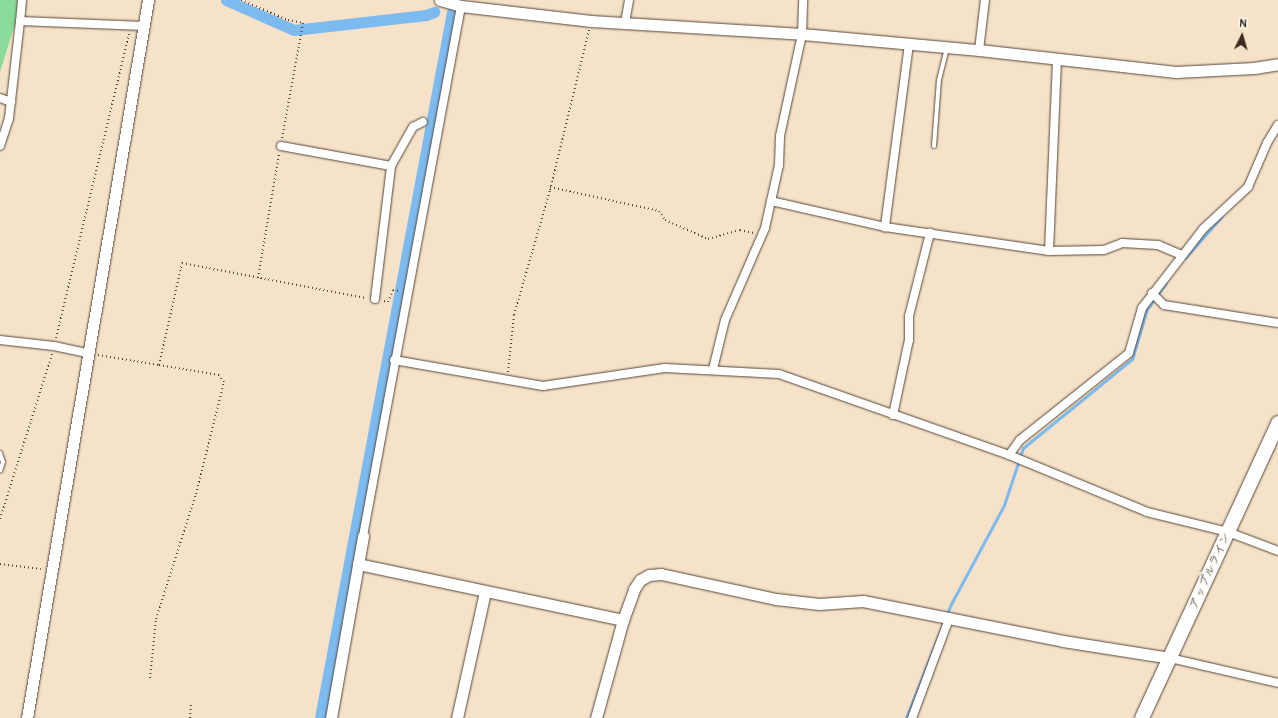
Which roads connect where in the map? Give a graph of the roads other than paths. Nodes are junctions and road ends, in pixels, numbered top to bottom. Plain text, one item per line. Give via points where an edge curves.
1 (22, 0) edge
2 (148, 0) edge
3 (629, 0) edge
4 (803, 0) edge
5 (986, 0) edge
6 (445, 1) edge
7 (461, 6) junction
8 (20, 21) junction
9 (625, 23) junction
10 (144, 26) junction
11 (802, 34) junction
12 (909, 44) junction
13 (947, 48) junction
14 (979, 50) junction
15 (1057, 59) junction
16 (1278, 64) edge
17 (0, 98) edge
18 (11, 102) junction
19 (423, 122) dead end
20 (1278, 125) edge
21 (0, 146) edge
22 (281, 146) road end
23 (934, 146) dead end
24 (390, 166) junction
25 (771, 201) junction
26 (885, 227) junction
27 (930, 233) junction
28 (1049, 251) junction
29 (1181, 255) junction
30 (1152, 293) junction
31 (375, 299) road end
32 (1278, 323) edge
33 (0, 340) edge
34 (87, 353) junction
35 (394, 360) junction
36 (713, 369) junction
37 (893, 415) junction
38 (1278, 423) edge
39 (0, 453) edge
40 (1009, 455) junction
41 (0, 471) edge
42 (1228, 532) junction
43 (363, 536) joint
44 (1278, 552) edge
45 (358, 564) junction
46 (485, 592) junction
47 (949, 619) junction
48 (623, 620) junction
49 (1170, 658) junction
50 (1278, 683) edge
51 (28, 718) edge
52 (331, 718) edge
53 (457, 718) edge
54 (596, 718) edge
55 (912, 718) edge
56 (1142, 718) edge

1 - 8 street
2 - 10 street
3 - 9 street
4 - 11 street
5 - 14 street
6 - 7 street
7 - 9 street
7 - 35 street
8 - 10 street
8 - 18 street
9 - 11 street
10 - 34 street
11 - 12 street
11 - 25 street via 780,136 779,165
12 - 13 street
12 - 26 street
13 - 14 street
13 - 23 lane via 939,80
14 - 15 street
15 - 16 street via 1176,72 1254,68
15 - 28 street
17 - 18 street
18 - 21 street
19 - 24 street via 414,127
20 - 29 street via 1267,143 1248,187
22 - 24 street
24 - 31 street
25 - 26 street
25 - 36 street via 763,234 725,320
26 - 27 street
27 - 28 street
27 - 37 street via 909,316 909,340
28 - 29 street via 1104,250 1122,243 1158,245
29 - 30 street
30 - 32 street via 1164,305
30 - 40 street via 1142,308 1129,353 1020,440
33 - 34 street via 54,346
34 - 51 street
35 - 36 street via 543,386 665,368
35 - 43 street
36 - 37 street via 779,374
37 - 40 street
38 - 42 highway, アップルライン
39 - 41 lane via 3,462
40 - 42 street via 1147,512
42 - 44 street
42 - 49 highway, アップルライン
43 - 45 street
45 - 46 street
45 - 52 street
46 - 48 street
46 - 53 street
47 - 48 street via 863,601 820,604 776,599 661,574 649,575 640,580 634,589
47 - 49 street
47 - 55 street
48 - 54 street
49 - 50 street
49 - 56 highway, アップルライン

